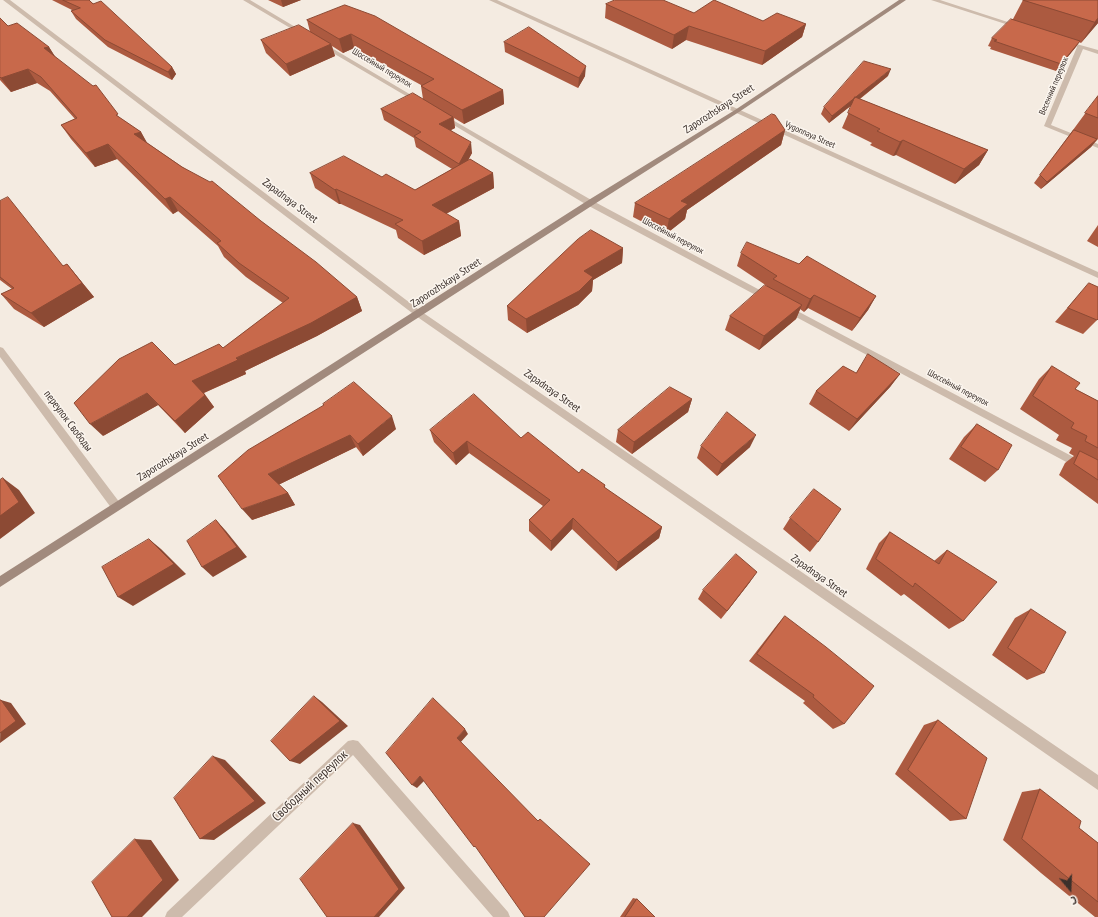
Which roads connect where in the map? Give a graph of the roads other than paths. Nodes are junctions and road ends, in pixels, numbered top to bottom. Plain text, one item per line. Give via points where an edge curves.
1 (6, 0) edge
2 (246, 0) edge
3 (492, 0) edge
4 (903, 0) edge
5 (934, 0) edge
6 (1030, 30) edge
7 (1059, 40) edge
8 (1081, 46) junction
9 (1098, 52) edge
10 (425, 105) edge
11 (737, 111) junction
12 (438, 113) edge
13 (1098, 146) edge
14 (590, 203) junction
15 (1098, 275) edge
16 (419, 314) junction
17 (0, 350) edge
18 (1098, 475) edge
19 (116, 506) junction
20 (0, 582) edge
21 (1098, 783) edge
22 (172, 917) edge
23 (503, 917) edge

1 - 16 street, Zapadnaya Street
2 - 10 street, Шоссейный переулок
3 - 11 street, Vygonnaya Street
4 - 11 street, Zaporozhskaya Street
5 - 6 street
7 - 8 street
8 - 9 street
8 - 13 street, Весенний переулок via 1047,126
11 - 14 street, Zaporozhskaya Street
11 - 15 street, Vygonnaya Street
12 - 14 street, Шоссейный переулок
14 - 16 street, Zaporozhskaya Street
14 - 18 street, Шоссейный переулок
16 - 19 street, Zaporozhskaya Street
16 - 21 street, Zapadnaya Street
17 - 19 street, переулок Свободы
19 - 20 street, Zaporozhskaya Street
22 - 23 street, Свободный переулок via 353,746

